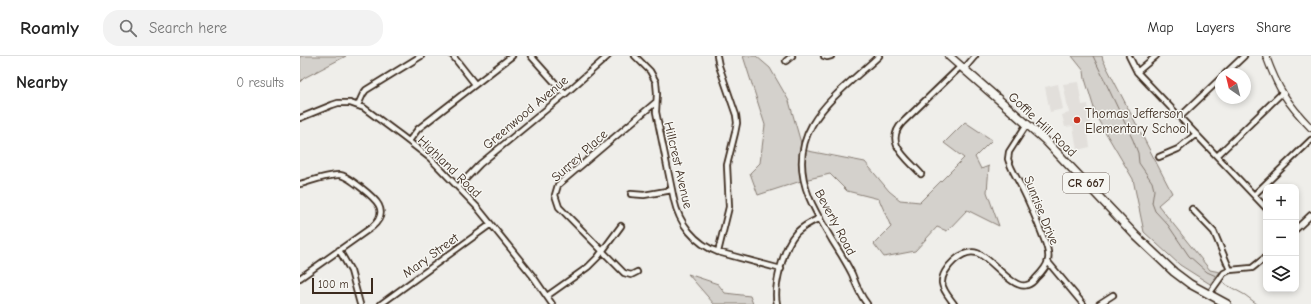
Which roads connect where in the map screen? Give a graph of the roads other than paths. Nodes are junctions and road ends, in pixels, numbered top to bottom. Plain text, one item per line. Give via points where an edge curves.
1 (421, 56) edge
2 (453, 56) edge
3 (512, 56) edge
4 (531, 56) edge
5 (608, 56) edge
6 (635, 56) edge
7 (717, 56) edge
8 (792, 56) edge
9 (824, 56) edge
10 (831, 56) edge
11 (879, 56) edge
12 (949, 56) edge
13 (975, 56) edge
14 (1129, 56) edge
15 (1156, 56) edge
16 (1244, 56) edge
17 (1266, 56) edge
18 (786, 61) dead end
19 (962, 68) junction
20 (1231, 68) edge
21 (1137, 72) junction
22 (475, 84) junction
23 (1215, 84) edge
24 (565, 94) junction
25 (1282, 94) junction
26 (656, 102) junction
27 (358, 106) junction
28 (1180, 117) junction
29 (300, 118) edge
30 (1027, 124) junction
31 (1311, 128) edge
32 (1196, 134) junction
33 (1311, 140) edge
34 (409, 141) junction
35 (1217, 156) junction
36 (1159, 157) dead end
37 (921, 174) dead end
38 (300, 184) edge
39 (458, 187) junction
40 (672, 190) junction
41 (631, 194) dead end
42 (1254, 195) junction
43 (1263, 205) edge
44 (1192, 209) dead end
45 (1311, 215) edge
46 (820, 218) junction
47 (491, 224) junction
48 (621, 226) dead end
49 (1299, 226) edge
50 (339, 250) junction
51 (602, 252) junction
52 (718, 252) junction
53 (1263, 259) edge
54 (1048, 262) junction
55 (781, 269) junction
56 (1230, 270) junction
57 (637, 272) dead end
58 (300, 278) edge
59 (1209, 294) junction
60 (1113, 295) dead end
61 (546, 296) junction
62 (360, 304) edge
63 (381, 304) edge
64 (552, 304) edge
65 (777, 304) edge
66 (867, 304) edge
67 (954, 304) edge
68 (1083, 304) edge
69 (1099, 304) edge
70 (1227, 304) edge

1 - 27 street via 366,90
2 - 22 street
3 - 22 street
4 - 24 street
5 - 24 street, Greenwood Avenue
6 - 26 street, Hillcrest Avenue via 652,75 657,88
7 - 52 street via 736,114 736,133 727,165 729,207
8 - 18 street
9 - 10 street
11 - 46 street, Beverly Road via 826,105 808,132 802,157 804,181 809,198
12 - 19 main road, Goffle Hill Road / CR 667
13 - 19 street
14 - 21 street
15 - 21 street
16 - 20 street
17 - 25 street
19 - 30 main road, Goffle Hill Road / CR 667
19 - 37 street via 903,122 896,132 896,145
21 - 28 street
22 - 34 street via 418,129
23 - 28 street
24 - 39 street, Greenwood Avenue via 480,164
25 - 31 street
25 - 35 street
26 - 40 street, Hillcrest Avenue
26 - 51 street, Surrey Place via 558,185 556,199 559,207
27 - 29 street, Highland Road via 338,103
27 - 34 street, Highland Road
28 - 32 street
30 - 54 street, Sunrise Drive via 1009,152 1008,159 1032,208 1048,254
30 - 59 main road, Goffle Hill Road / CR 667 via 1150,250 1184,280
32 - 35 street
32 - 36 street via 1178,149
33 - 42 street
34 - 39 street, Highland Road
35 - 42 street
38 - 50 street via 334,175 341,176 348,178 377,200 380,207 377,222
39 - 47 street, Highland Road
40 - 41 street
40 - 52 street, Hillcrest Avenue via 676,209 691,234 703,245
42 - 43 street
44 - 56 street via 1214,232
45 - 49 street
46 - 55 street via 801,228 790,240
46 - 66 street, Beverly Road
47 - 61 street, Highland Road via 532,274
47 - 63 street, Mary Street
48 - 51 street
50 - 58 street
50 - 62 street via 351,271
51 - 57 street, Surrey Place via 624,273 631,275
51 - 61 street via 588,267
52 - 55 street, Hillcrest Avenue
53 - 56 street via 1252,268
54 - 67 street, Sunrise Drive via 1041,274 1031,283 1022,286 1015,283 983,255 967,252 947,268 943,275 944,288
54 - 68 street
55 - 65 street via 776,288
56 - 59 street via 1221,275
59 - 70 main road, Goffle Hill Road / CR 667
60 - 69 street
61 - 64 street, Highland Road

